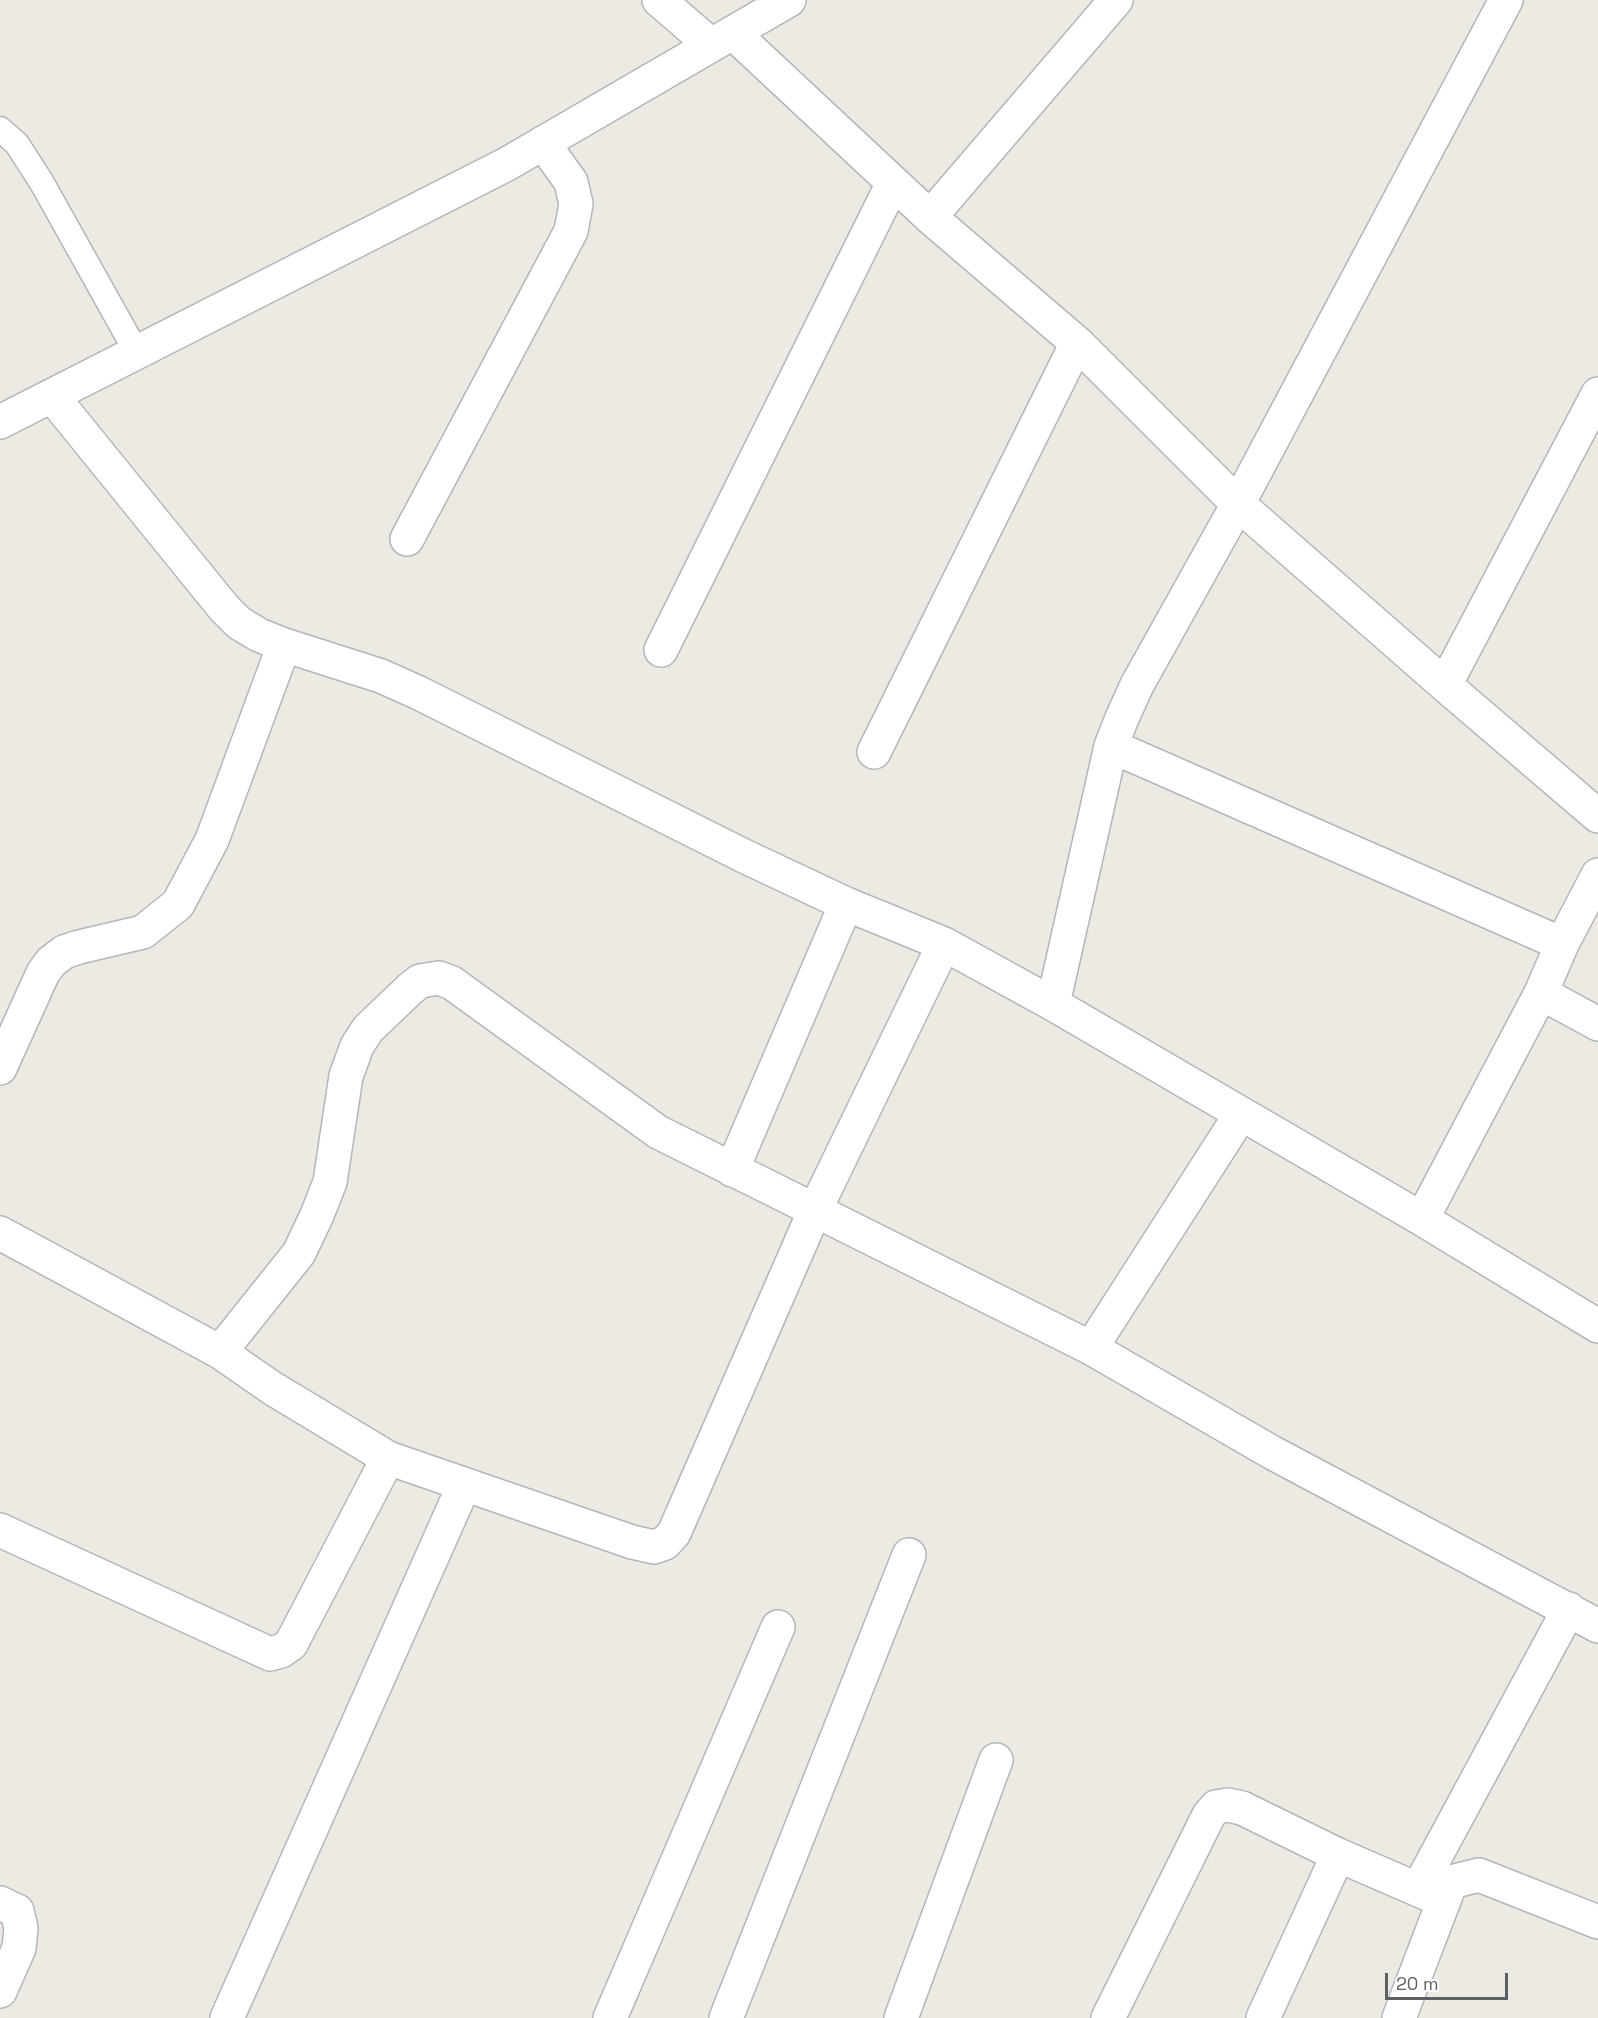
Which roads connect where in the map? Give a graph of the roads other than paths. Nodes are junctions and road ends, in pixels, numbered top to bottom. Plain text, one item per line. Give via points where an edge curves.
1 (659, 0) edge
2 (789, 0) edge
3 (1116, 0) edge
4 (1506, 0) edge
5 (722, 39) junction
6 (0, 129) edge
7 (543, 143) junction
8 (893, 183) junction
9 (930, 217) junction
10 (1077, 343) junction
11 (137, 353) junction
12 (1598, 394) edge
13 (52, 396) junction
14 (0, 422) edge
15 (1238, 504) junction
16 (407, 539) dead end
17 (284, 645) junction
18 (662, 650) dead end
19 (1445, 685) junction
20 (1111, 746) junction
21 (874, 752) dead end
22 (1598, 816) edge
23 (1598, 874) edge
24 (846, 904) junction
25 (944, 944) junction
26 (1562, 944) junction
27 (1541, 993) junction
28 (1053, 1004) junction
29 (1598, 1024) edge
30 (0, 1068) edge
31 (1241, 1114) junction
32 (732, 1170) junction
33 (815, 1210) junction
34 (1422, 1219) junction
35 (0, 1233) edge
36 (1598, 1326) edge
37 (1091, 1348) junction
38 (220, 1352) junction
39 (388, 1458) junction
40 (464, 1485) junction
41 (0, 1530) edge
42 (909, 1555) dead end
43 (1569, 1609) junction
44 (1598, 1626) edge
45 (778, 1628) dead end
46 (996, 1760) dead end
47 (1338, 1855) junction
48 (1431, 1895) junction
49 (0, 1903) edge
50 (1598, 1922) edge
51 (0, 1991) edge
52 (227, 2018) edge
53 (610, 2018) edge
54 (726, 2018) edge
55 (901, 2018) edge
56 (1108, 2018) edge
57 (1263, 2018) edge
58 (1399, 2018) edge

1 - 5 street
2 - 5 street
3 - 9 street
4 - 15 street
5 - 7 street
5 - 8 street
6 - 11 lane via 17,144 42,183
7 - 11 street
7 - 16 street via 571,182 576,204 571,231
8 - 9 street
8 - 18 street
9 - 10 street
10 - 15 street
10 - 21 street
11 - 13 street
12 - 19 street
13 - 14 street
13 - 17 street via 224,608 259,635
15 - 19 street
15 - 20 street via 1137,685
17 - 24 street via 381,676 419,693
17 - 30 street via 212,840 178,904 143,932 79,947 51,962
19 - 22 street
20 - 26 street
20 - 28 street
23 - 26 street
24 - 25 street
24 - 32 street
25 - 28 street
25 - 33 street
26 - 27 street
27 - 29 street
27 - 34 street
28 - 31 street
31 - 34 street
31 - 37 street
32 - 33 street
32 - 38 street via 658,1132 452,983 439,978 420,981 368,1029 357,1046 346,1076 330,1182 317,1215 299,1253
33 - 37 street
33 - 40 street via 674,1533 665,1543 654,1547 632,1542
34 - 36 street
35 - 38 street
37 - 43 street via 1273,1453
38 - 39 street
39 - 40 street
39 - 41 street via 291,1644 270,1654
40 - 52 street
42 - 54 street
43 - 44 street
43 - 48 street
45 - 53 street
46 - 55 street
47 - 48 street
47 - 56 street via 1242,1808 1216,1807
47 - 57 street
48 - 50 street via 1451,1882 1479,1875
48 - 58 street
49 - 51 street via 17,1911 21,1928 19,1948

